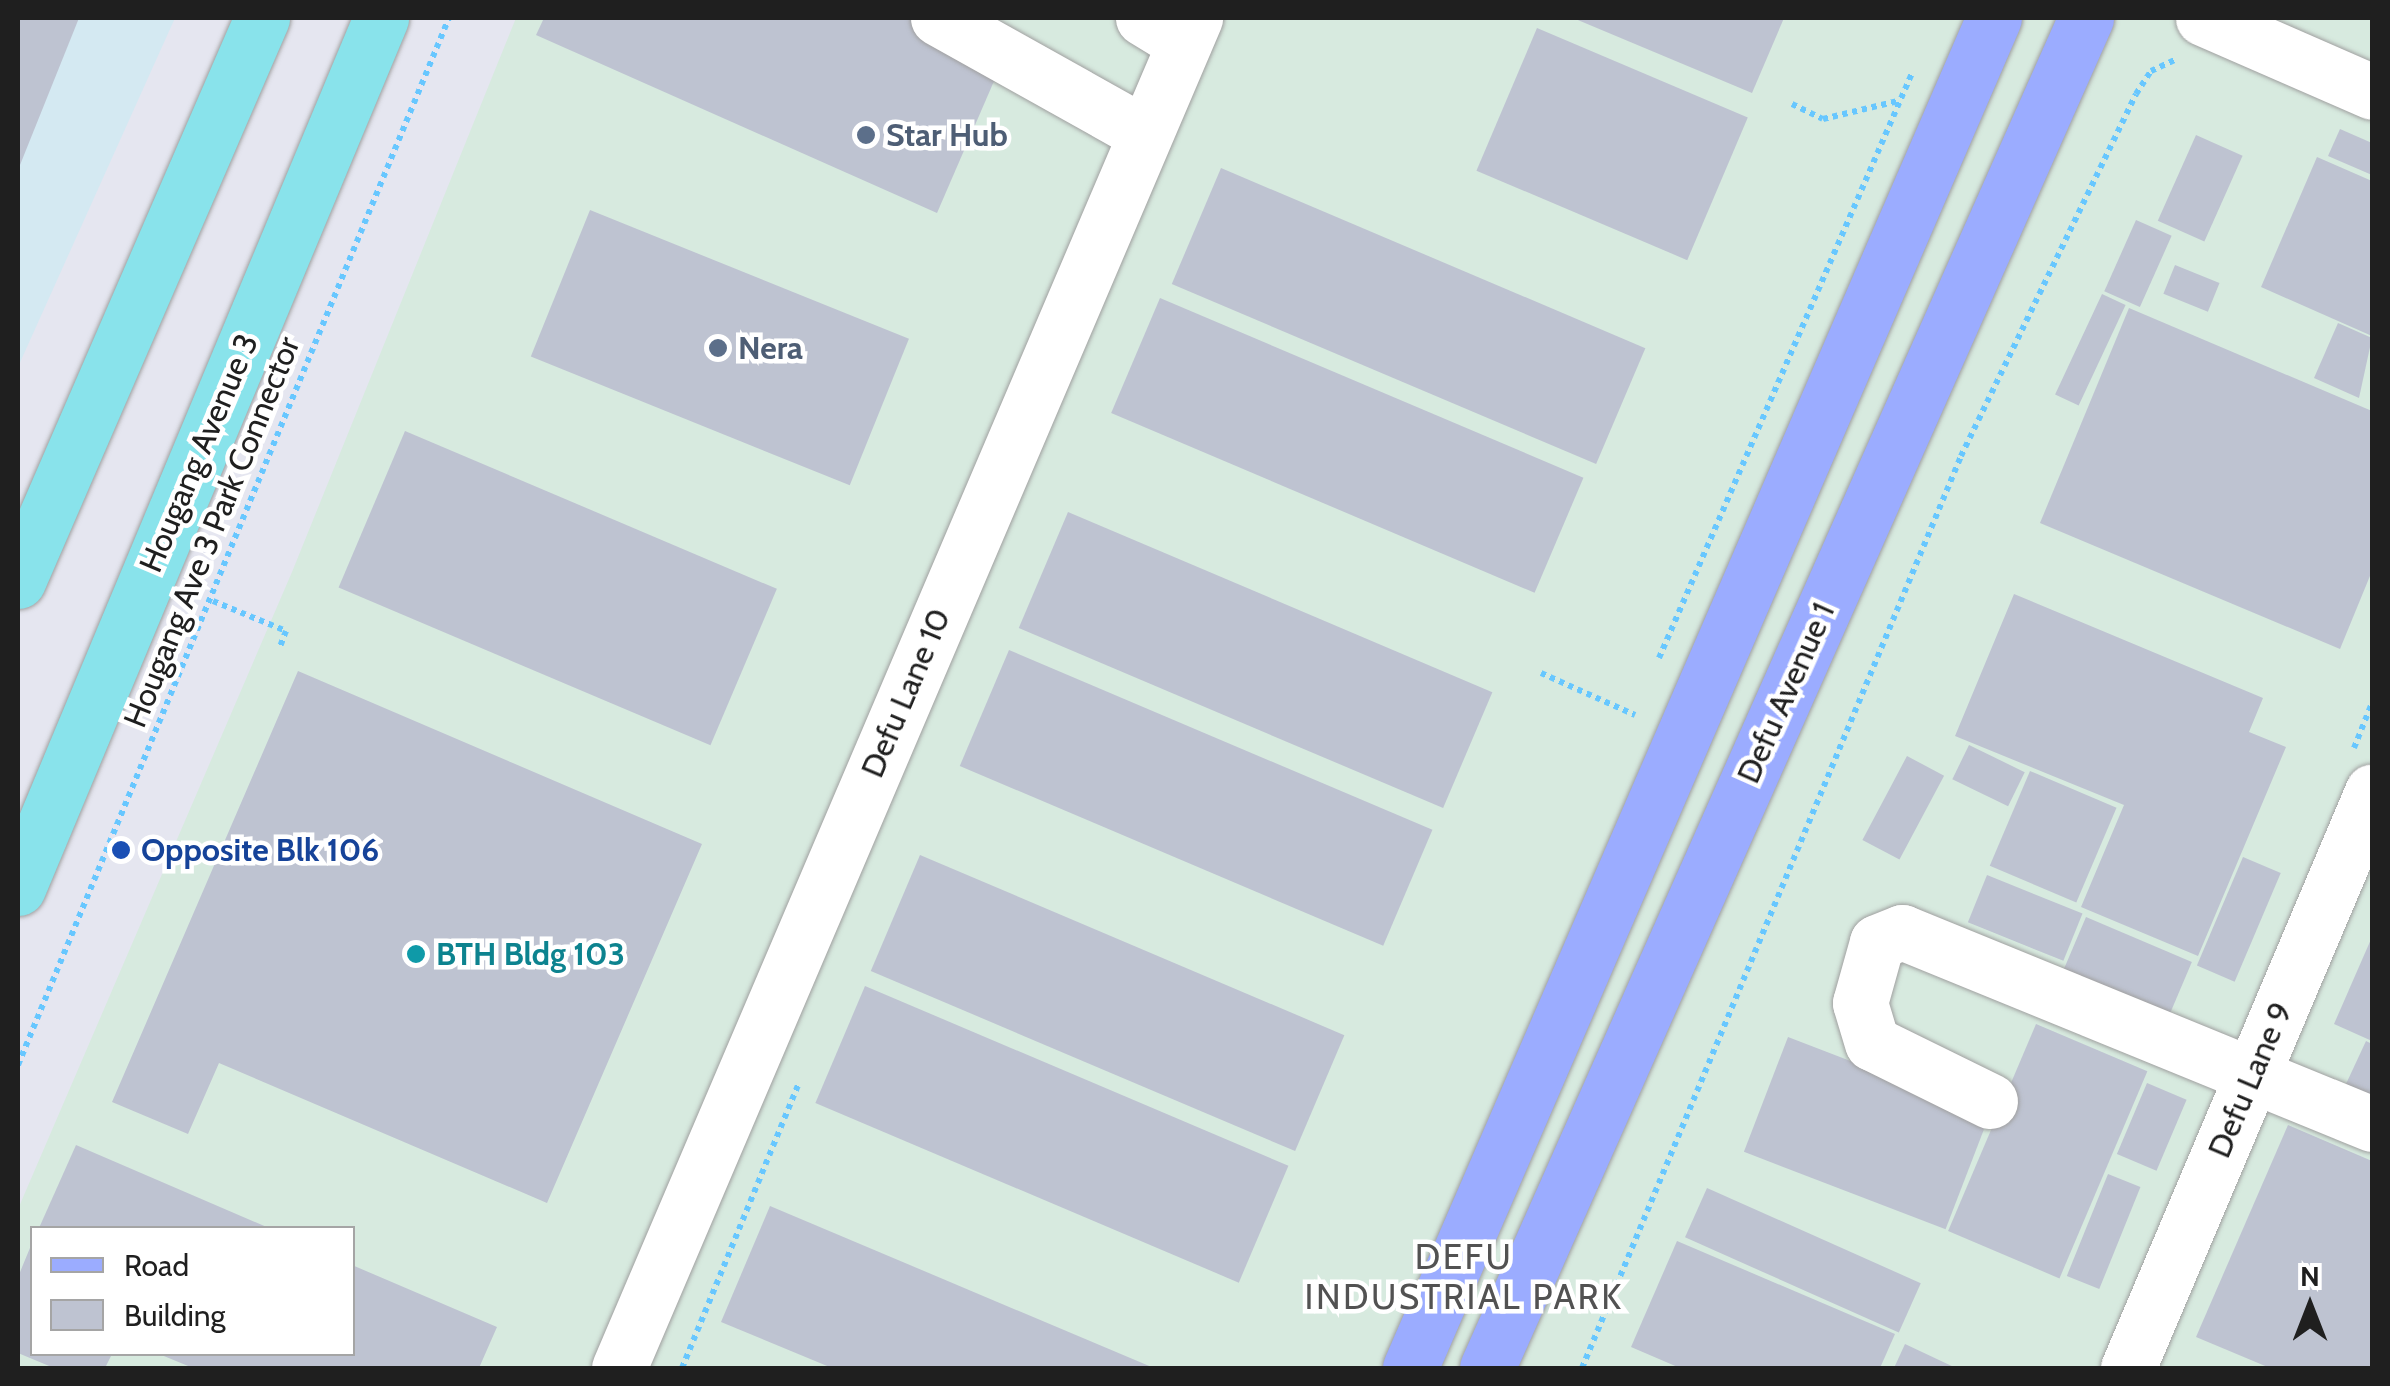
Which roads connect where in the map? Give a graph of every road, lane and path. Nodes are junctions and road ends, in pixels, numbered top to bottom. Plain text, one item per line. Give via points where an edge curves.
1 (262, 18) edge
2 (381, 18) edge
3 (449, 18) edge
4 (938, 18) edge
5 (1994, 18) edge
6 (2086, 18) edge
7 (2203, 18) edge
8 (1174, 26) edge
9 (2151, 71) dead end
10 (2372, 92) edge
11 (1900, 100) dead end
12 (1792, 104) dead end
13 (1142, 132) junction
14 (18, 581) edge
15 (213, 601) junction
16 (280, 647) dead end
17 (1541, 673) dead end
18 (1635, 715) dead end
19 (2372, 792) edge
20 (18, 888) edge
21 (18, 1064) edge
22 (2253, 1074) junction
23 (1990, 1101) dead end
24 (2372, 1124) edge
25 (618, 1368) edge
26 (1410, 1368) edge
27 (1487, 1368) edge
28 (1582, 1368) edge
29 (2128, 1368) edge

1 - 14 highway
2 - 20 highway, Hougang Avenue 3
3 - 15 path, Hougang Ave 3 Park Connector
4 - 13 street
5 - 26 main road
6 - 27 main road, Defu Avenue 1
7 - 10 street
8 - 13 street, Defu Lane 10
9 - 28 path via 1962,456
11 - 12 path via 1823,119
13 - 25 street, Defu Lane 10
15 - 16 path via 286,632
15 - 21 path, Hougang Ave 3 Park Connector
17 - 18 path
19 - 22 street, Defu Lane 9
22 - 23 street via 1902,932 1877,942 1860,1003 1872,1043
22 - 24 street
22 - 29 street, Defu Lane 9

